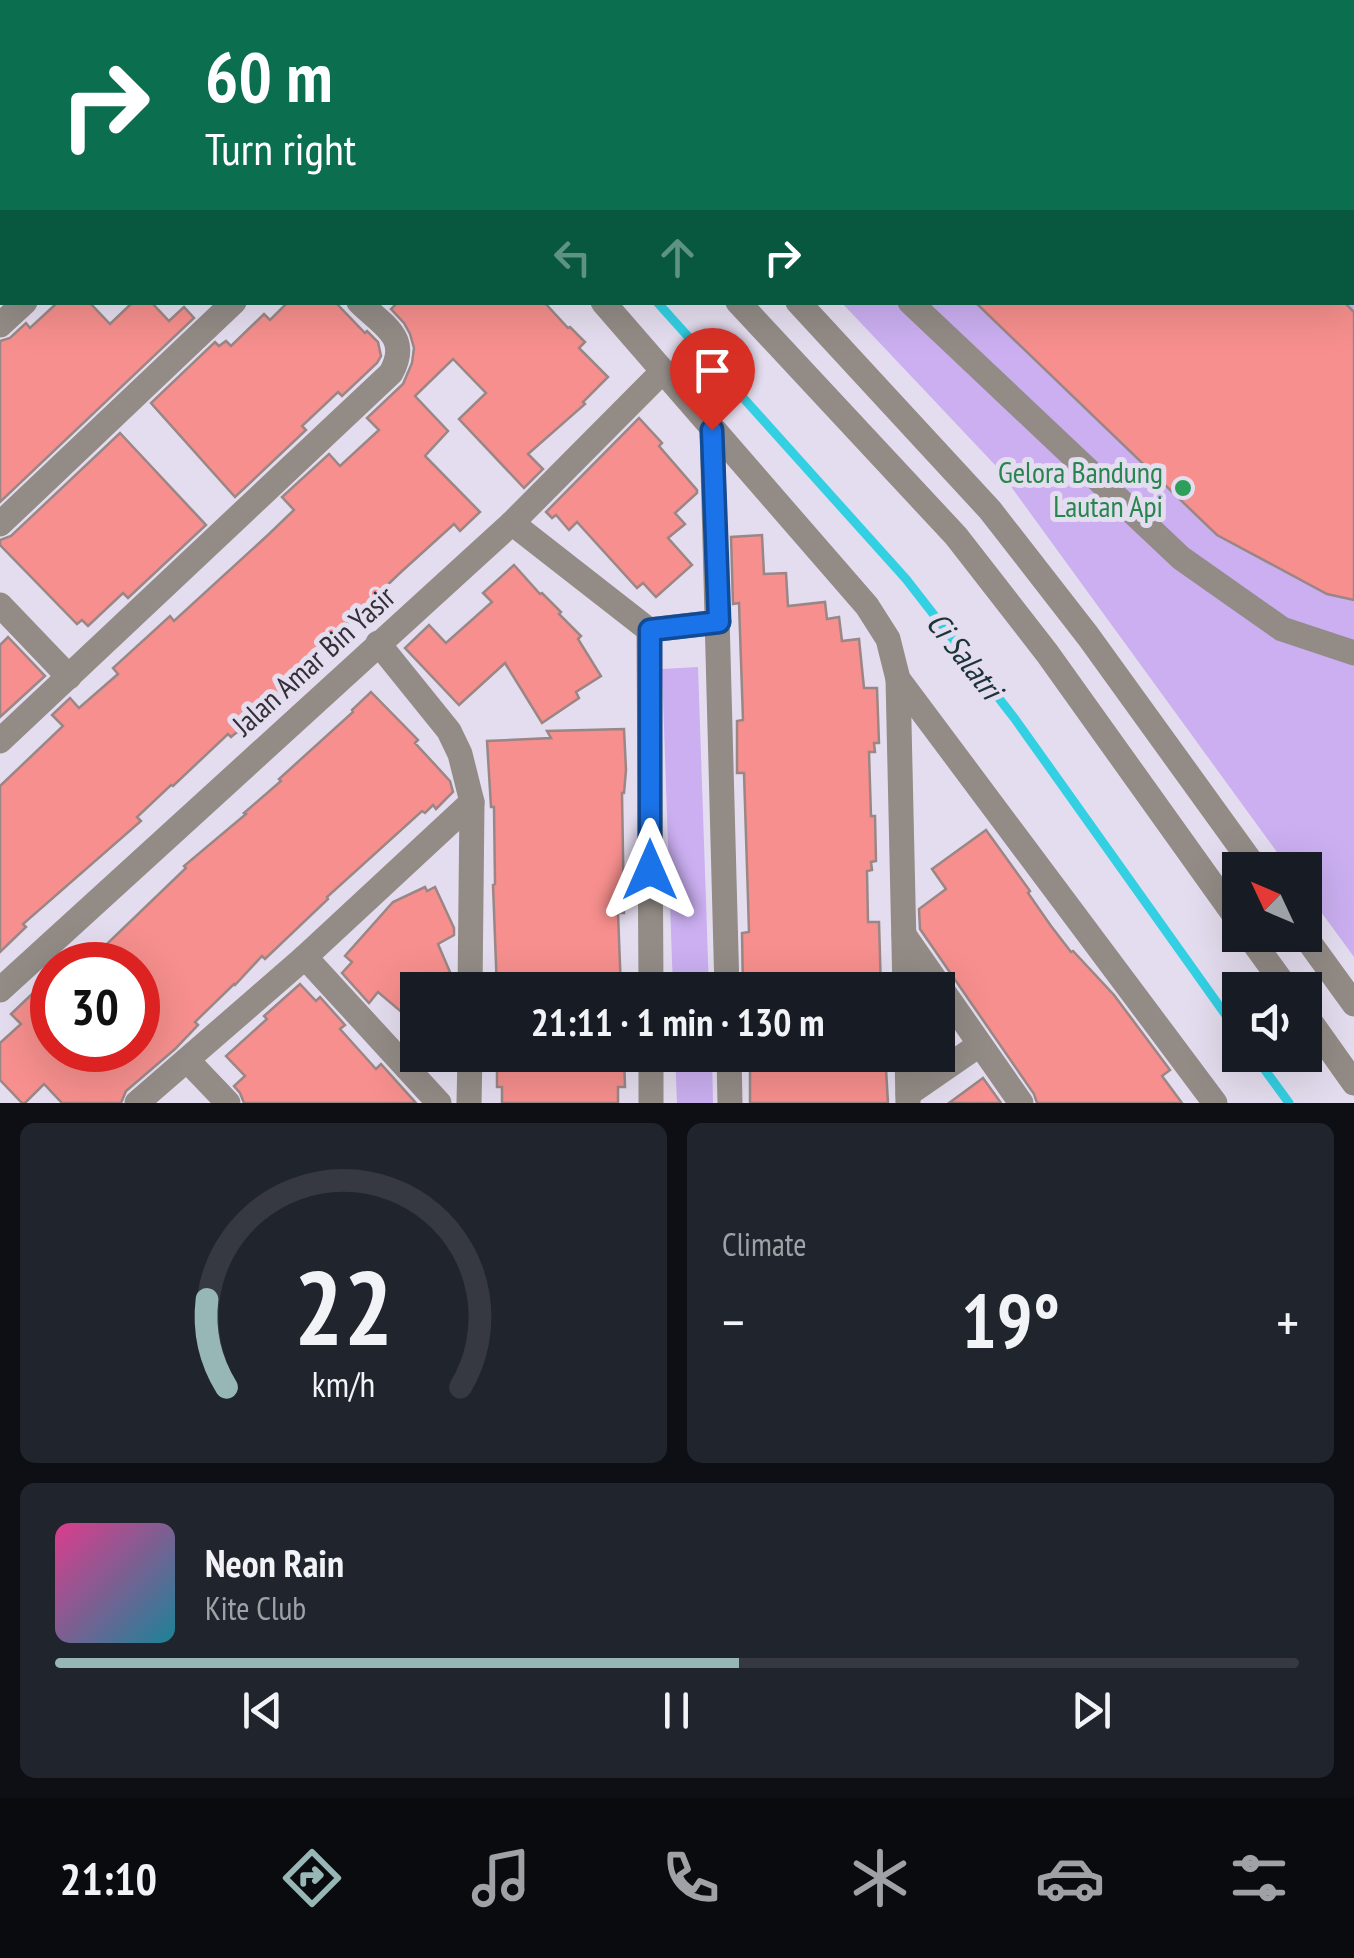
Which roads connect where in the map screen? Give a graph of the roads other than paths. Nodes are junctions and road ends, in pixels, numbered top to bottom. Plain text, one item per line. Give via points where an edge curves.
1 (22, 305) edge
2 (231, 305) edge
3 (362, 305) edge
4 (606, 305) edge
5 (741, 305) edge
6 (801, 305) edge
7 (913, 305) edge
8 (0, 325) edge
9 (663, 371) junction
10 (712, 430) junction
11 (512, 523) junction
12 (0, 524) edge
13 (0, 605) edge
14 (719, 622) junction
15 (650, 630) junction
16 (378, 644) junction
17 (1354, 653) edge
18 (69, 677) junction
19 (898, 678) junction
20 (0, 740) edge
21 (472, 802) junction
22 (1244, 852) edge
23 (1222, 898) edge
24 (904, 935) junction
25 (1316, 952) edge
26 (305, 957) junction
27 (470, 972) edge
28 (651, 972) edge
29 (727, 972) edge
30 (905, 972) edge
31 (0, 990) edge
32 (1354, 1004) edge
33 (1322, 1038) edge
34 (979, 1045) junction
35 (187, 1060) junction
36 (470, 1072) edge
37 (651, 1072) edge
38 (729, 1072) edge
39 (907, 1072) edge
40 (1354, 1082) edge
41 (908, 1098) edge
42 (138, 1103) edge
43 (228, 1103) edge
44 (439, 1103) edge
45 (469, 1103) edge
46 (651, 1103) edge
47 (730, 1103) edge
48 (1020, 1103) edge
49 (1215, 1103) edge

1 - 8 street
2 - 12 street
3 - 18 street via 398,342 391,374
4 - 9 street
5 - 23 street via 956,536
6 - 22 street via 990,510
7 - 17 street via 1181,558 1282,630
9 - 10 street
9 - 11 street, Jalan Amar Bin Yasir
10 - 14 street
10 - 19 street via 867,606 888,640
11 - 15 street
11 - 16 street, Jalan Amar Bin Yasir
13 - 18 street
14 - 15 street
14 - 29 street
15 - 28 street
16 - 21 street via 448,732
16 - 31 street, Jalan Amar Bin Yasir
18 - 20 street
19 - 24 street
19 - 49 street
21 - 26 street
21 - 27 street
24 - 30 street
24 - 34 street
25 - 32 street
26 - 35 street
26 - 44 street
33 - 40 street
34 - 41 street
34 - 48 street
35 - 42 street
35 - 43 street
36 - 45 street
37 - 46 street
38 - 47 street
39 - 41 street

